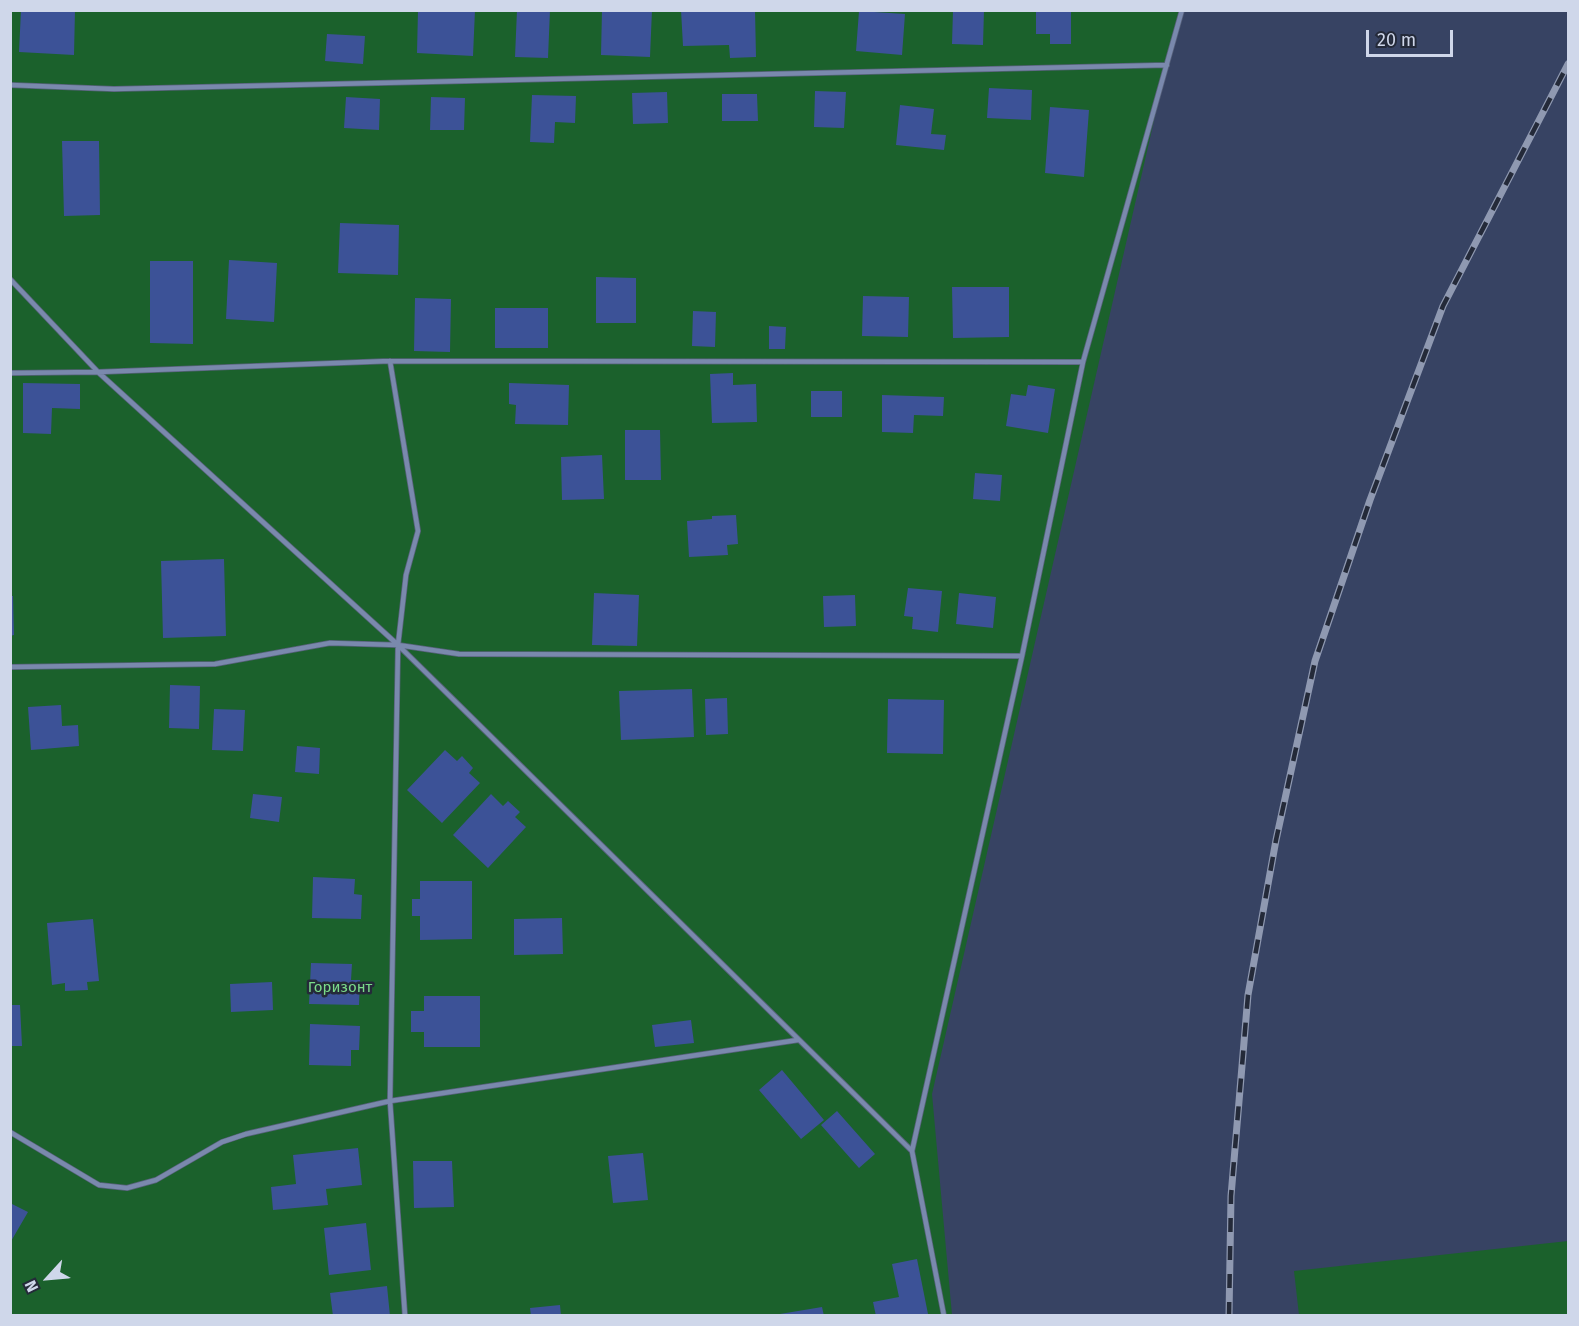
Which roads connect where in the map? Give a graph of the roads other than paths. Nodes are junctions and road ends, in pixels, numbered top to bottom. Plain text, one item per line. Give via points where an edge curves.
1 (1182, 10) edge
2 (1167, 65) junction
3 (10, 85) edge
4 (10, 279) edge
5 (390, 361) junction
6 (1083, 362) junction
7 (98, 372) junction
8 (10, 374) edge
9 (398, 645) junction
10 (1022, 656) junction
11 (10, 667) edge
12 (798, 1041) junction
13 (390, 1101) junction
14 (10, 1132) edge
15 (912, 1151) junction
16 (405, 1316) edge
17 (944, 1316) edge

1 - 2 lane
2 - 3 lane via 114,89
2 - 6 lane
4 - 7 lane
5 - 6 lane
5 - 7 lane
5 - 9 lane via 418,531 406,575
6 - 10 lane
7 - 8 lane
7 - 9 lane
9 - 10 lane via 459,654
9 - 11 lane via 330,643 215,664
9 - 12 lane
9 - 13 lane
10 - 15 lane
12 - 13 lane
12 - 15 lane
13 - 14 lane via 246,1134 222,1142 156,1180 127,1188 99,1185
13 - 16 lane
15 - 17 lane

